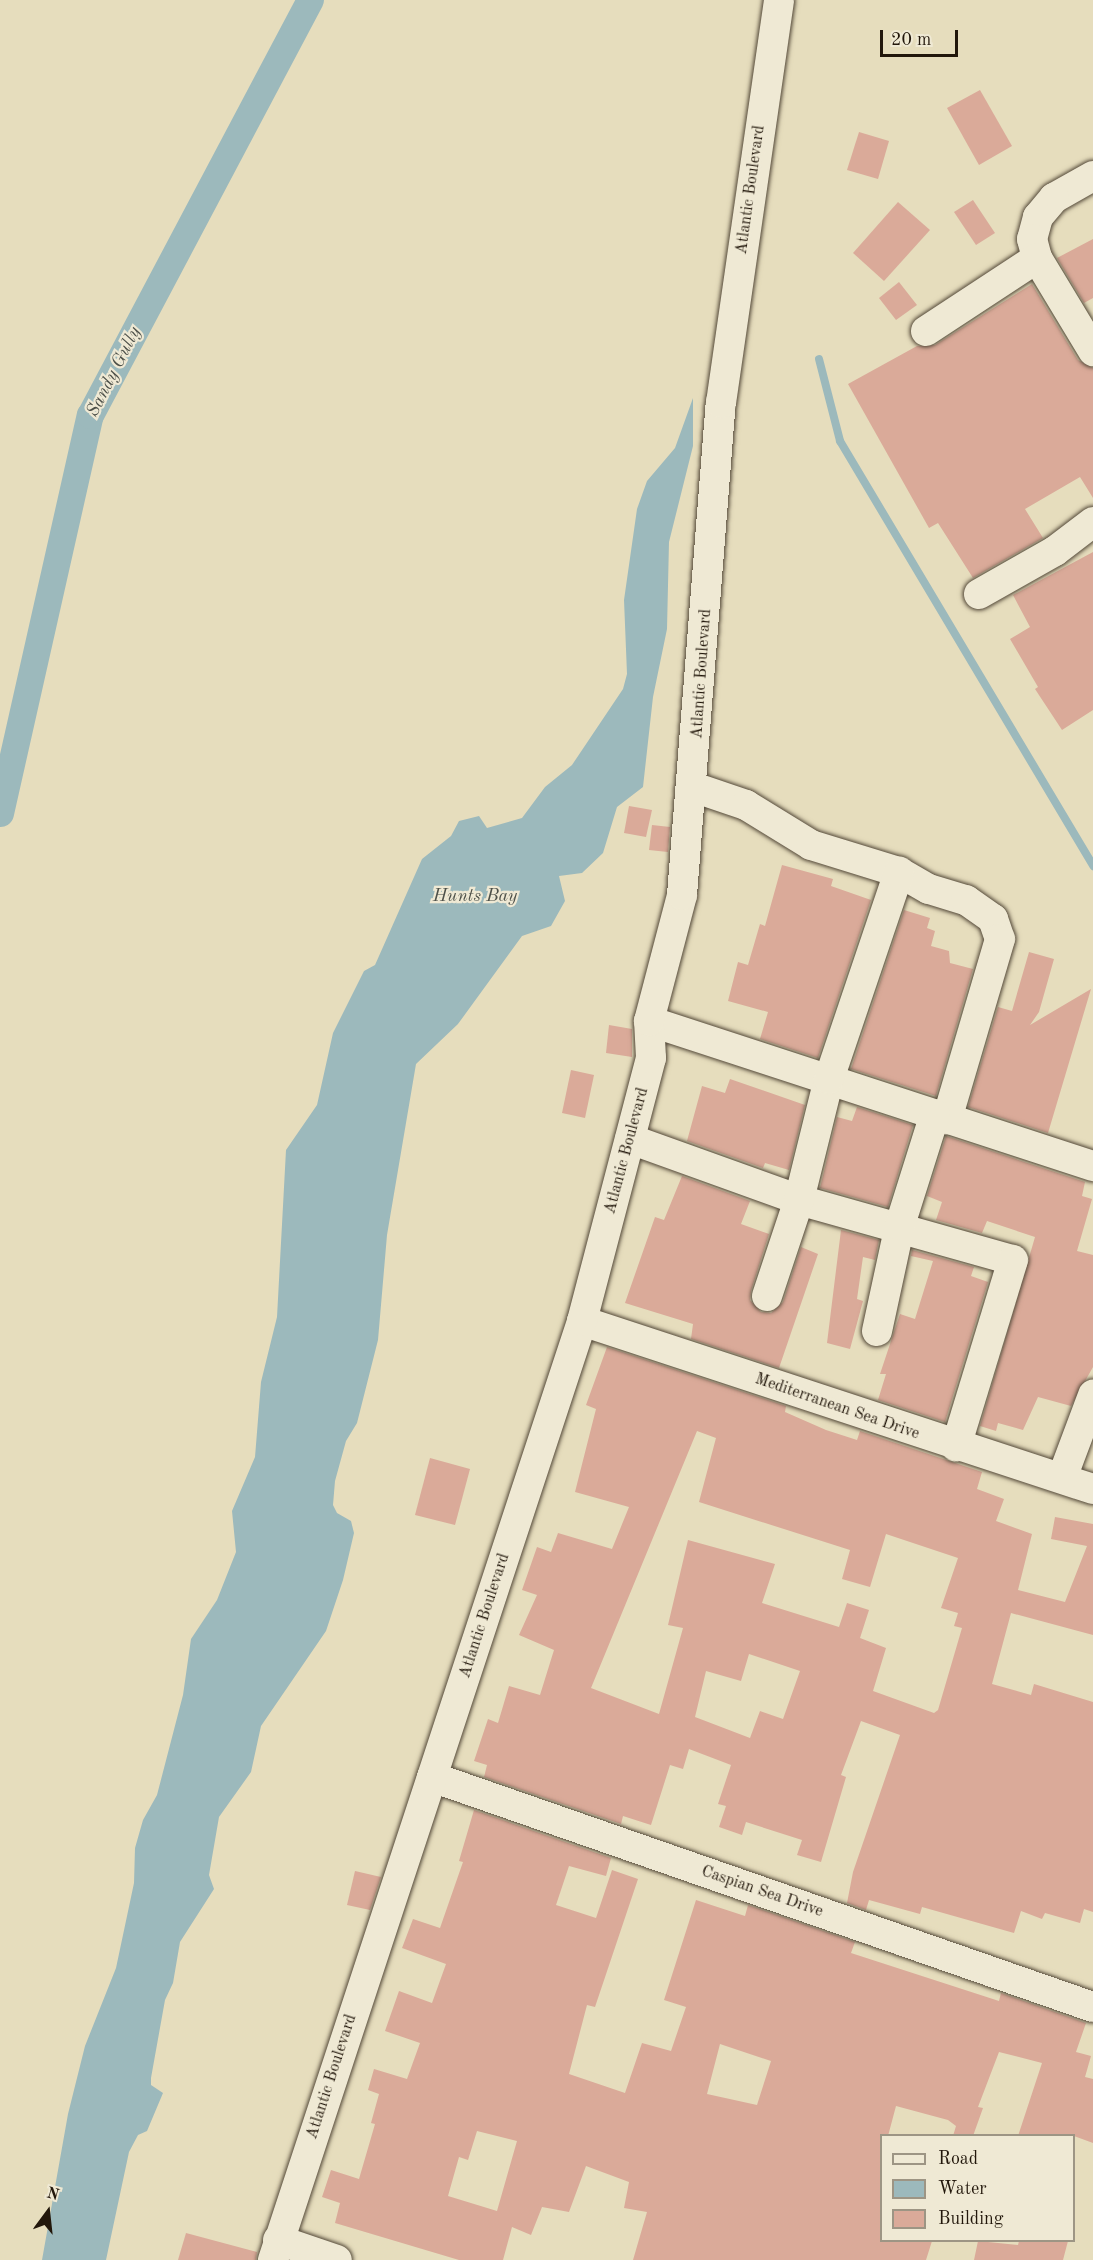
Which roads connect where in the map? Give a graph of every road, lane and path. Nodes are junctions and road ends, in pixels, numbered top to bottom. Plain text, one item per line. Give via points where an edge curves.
1 (779, 0) edge
2 (1093, 176) edge
3 (1037, 258) junction
4 (926, 331) dead end
5 (1093, 351) edge
6 (1093, 522) edge
7 (979, 594) dead end
8 (693, 787) junction
9 (899, 872) junction
10 (649, 1021) junction
11 (829, 1079) junction
12 (941, 1117) junction
13 (630, 1139) junction
14 (1093, 1166) edge
15 (799, 1200) junction
16 (900, 1225) junction
17 (767, 1296) dead end
18 (582, 1321) junction
19 (877, 1331) dead end
20 (1093, 1395) edge
21 (956, 1447) junction
22 (1062, 1478) junction
23 (1093, 1489) edge
24 (432, 1777) junction
25 (1093, 2007) edge
26 (275, 2250) edge
27 (337, 2260) edge

1 - 8 street, Atlantic Boulevard via 721,403
2 - 3 street via 1054,198 1038,218 1032,239
3 - 4 street
3 - 5 street
6 - 7 street via 1055,551
8 - 9 street via 746,805 811,845
8 - 10 street, Atlantic Boulevard via 682,895
9 - 11 street
9 - 12 street via 929,889 966,900 993,919 1000,939
10 - 11 street
10 - 13 street, Atlantic Boulevard via 651,1058
11 - 12 street
11 - 15 street
12 - 14 street
12 - 16 street
13 - 15 street
13 - 18 street, Atlantic Boulevard
15 - 16 street
15 - 17 street
16 - 19 street
16 - 21 street via 1013,1260
18 - 21 street, Mediterranean Sea Drive
18 - 24 street, Atlantic Boulevard
20 - 22 street
21 - 22 street, Mediterranean Sea Drive
22 - 23 street, Mediterranean Sea Drive
24 - 25 street, Caspian Sea Drive
24 - 26 street, Atlantic Boulevard
26 - 27 street

